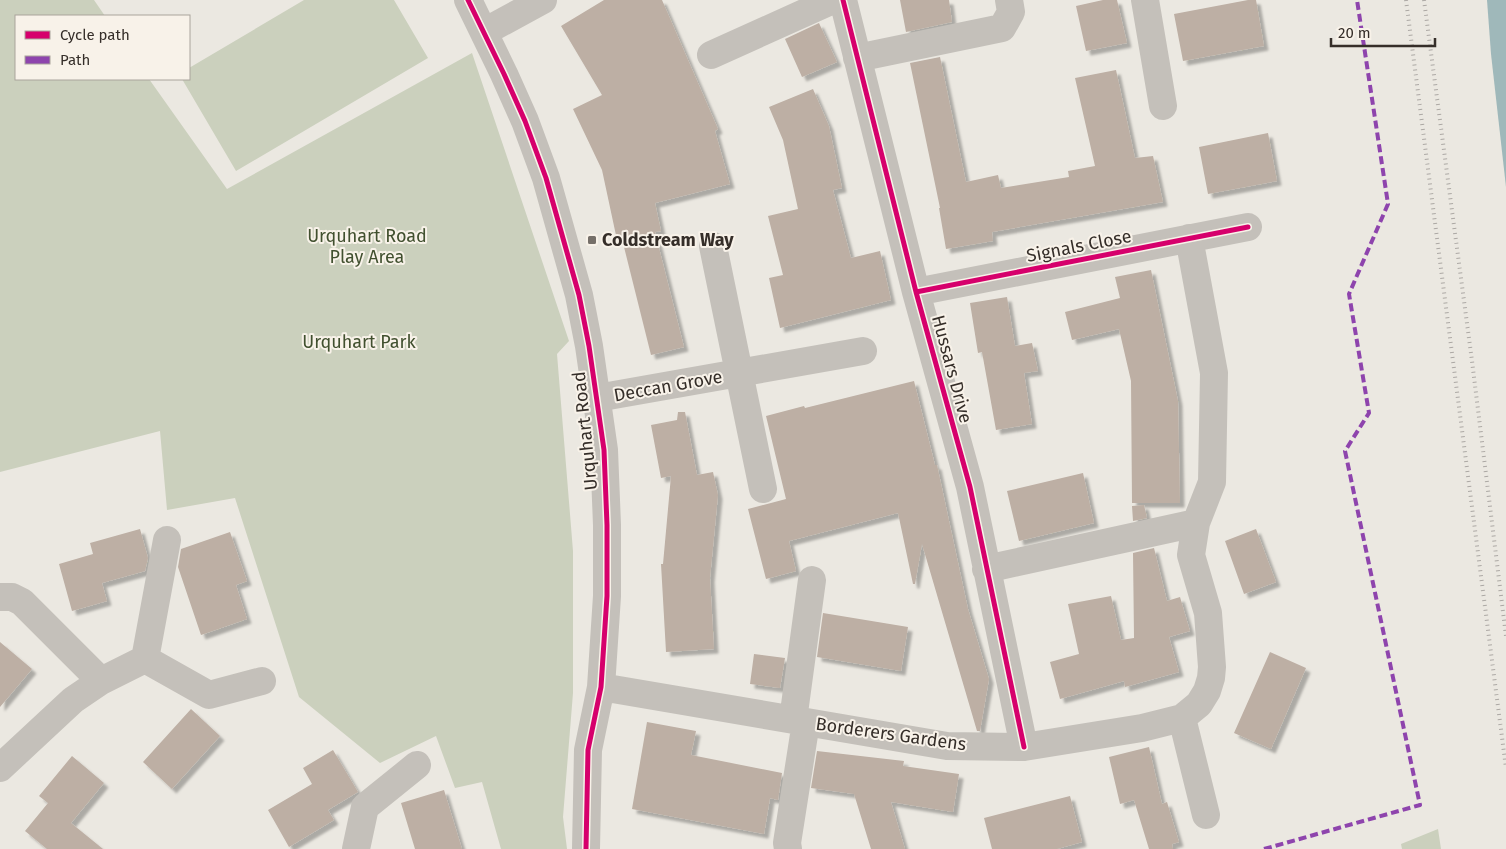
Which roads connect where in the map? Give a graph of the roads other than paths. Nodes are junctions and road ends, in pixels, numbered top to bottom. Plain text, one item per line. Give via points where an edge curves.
1 (468, 0) edge
2 (543, 0) edge
3 (833, 0) edge
4 (843, 0) edge
5 (1008, 0) edge
6 (1145, 0) edge
7 (484, 32) junction
8 (711, 55) dead end
9 (858, 58) junction
10 (1164, 106) dead end
11 (1248, 227) dead end
12 (1189, 238) junction
13 (713, 246) dead end
14 (916, 292) junction
15 (863, 351) dead end
16 (739, 373) junction
17 (597, 398) junction
18 (763, 489) dead end
19 (1196, 523) junction
20 (167, 540) dead end
21 (986, 569) junction
22 (812, 580) dead end
23 (0, 597) edge
24 (146, 659) junction
25 (101, 681) junction
26 (262, 681) dead end
27 (601, 687) junction
28 (1182, 718) junction
29 (799, 721) junction
30 (1024, 747) junction
31 (417, 765) dead end
32 (0, 768) edge
33 (1206, 815) dead end
34 (356, 849) edge
35 (586, 849) edge
36 (788, 849) edge

1 - 7 street, Urquhart Road
2 - 7 street
3 - 8 street
4 - 9 street, Hussars Drive
5 - 9 street via 1011,12 1002,28
6 - 10 street
7 - 17 street, Urquhart Road via 525,121 546,178 579,295
9 - 14 street, Hussars Drive
11 - 12 street, Signals Close
12 - 14 street, Signals Close
12 - 19 street, Borderers Gardens via 1214,373 1212,482
13 - 16 street, Deccan Grove
14 - 21 street, Hussars Drive via 970,488
15 - 16 street, Deccan Grove
16 - 17 street, Deccan Grove
16 - 18 street
17 - 27 street, Urquhart Road via 604,450 607,525 607,596
19 - 21 street
19 - 28 street, Borderers Gardens via 1191,555 1208,613 1212,666 1207,691 1199,704
20 - 24 street
21 - 30 street, Hussars Drive
22 - 29 street
23 - 25 street via 12,597 22,602
24 - 25 street
24 - 26 street via 209,695
25 - 32 street via 74,700
27 - 29 street, Borderers Gardens
27 - 35 street, Urquhart Road via 588,750
28 - 30 street, Borderers Gardens via 1142,728
28 - 33 street
29 - 30 street, Borderers Gardens via 947,746
29 - 36 street
31 - 34 street via 365,807

